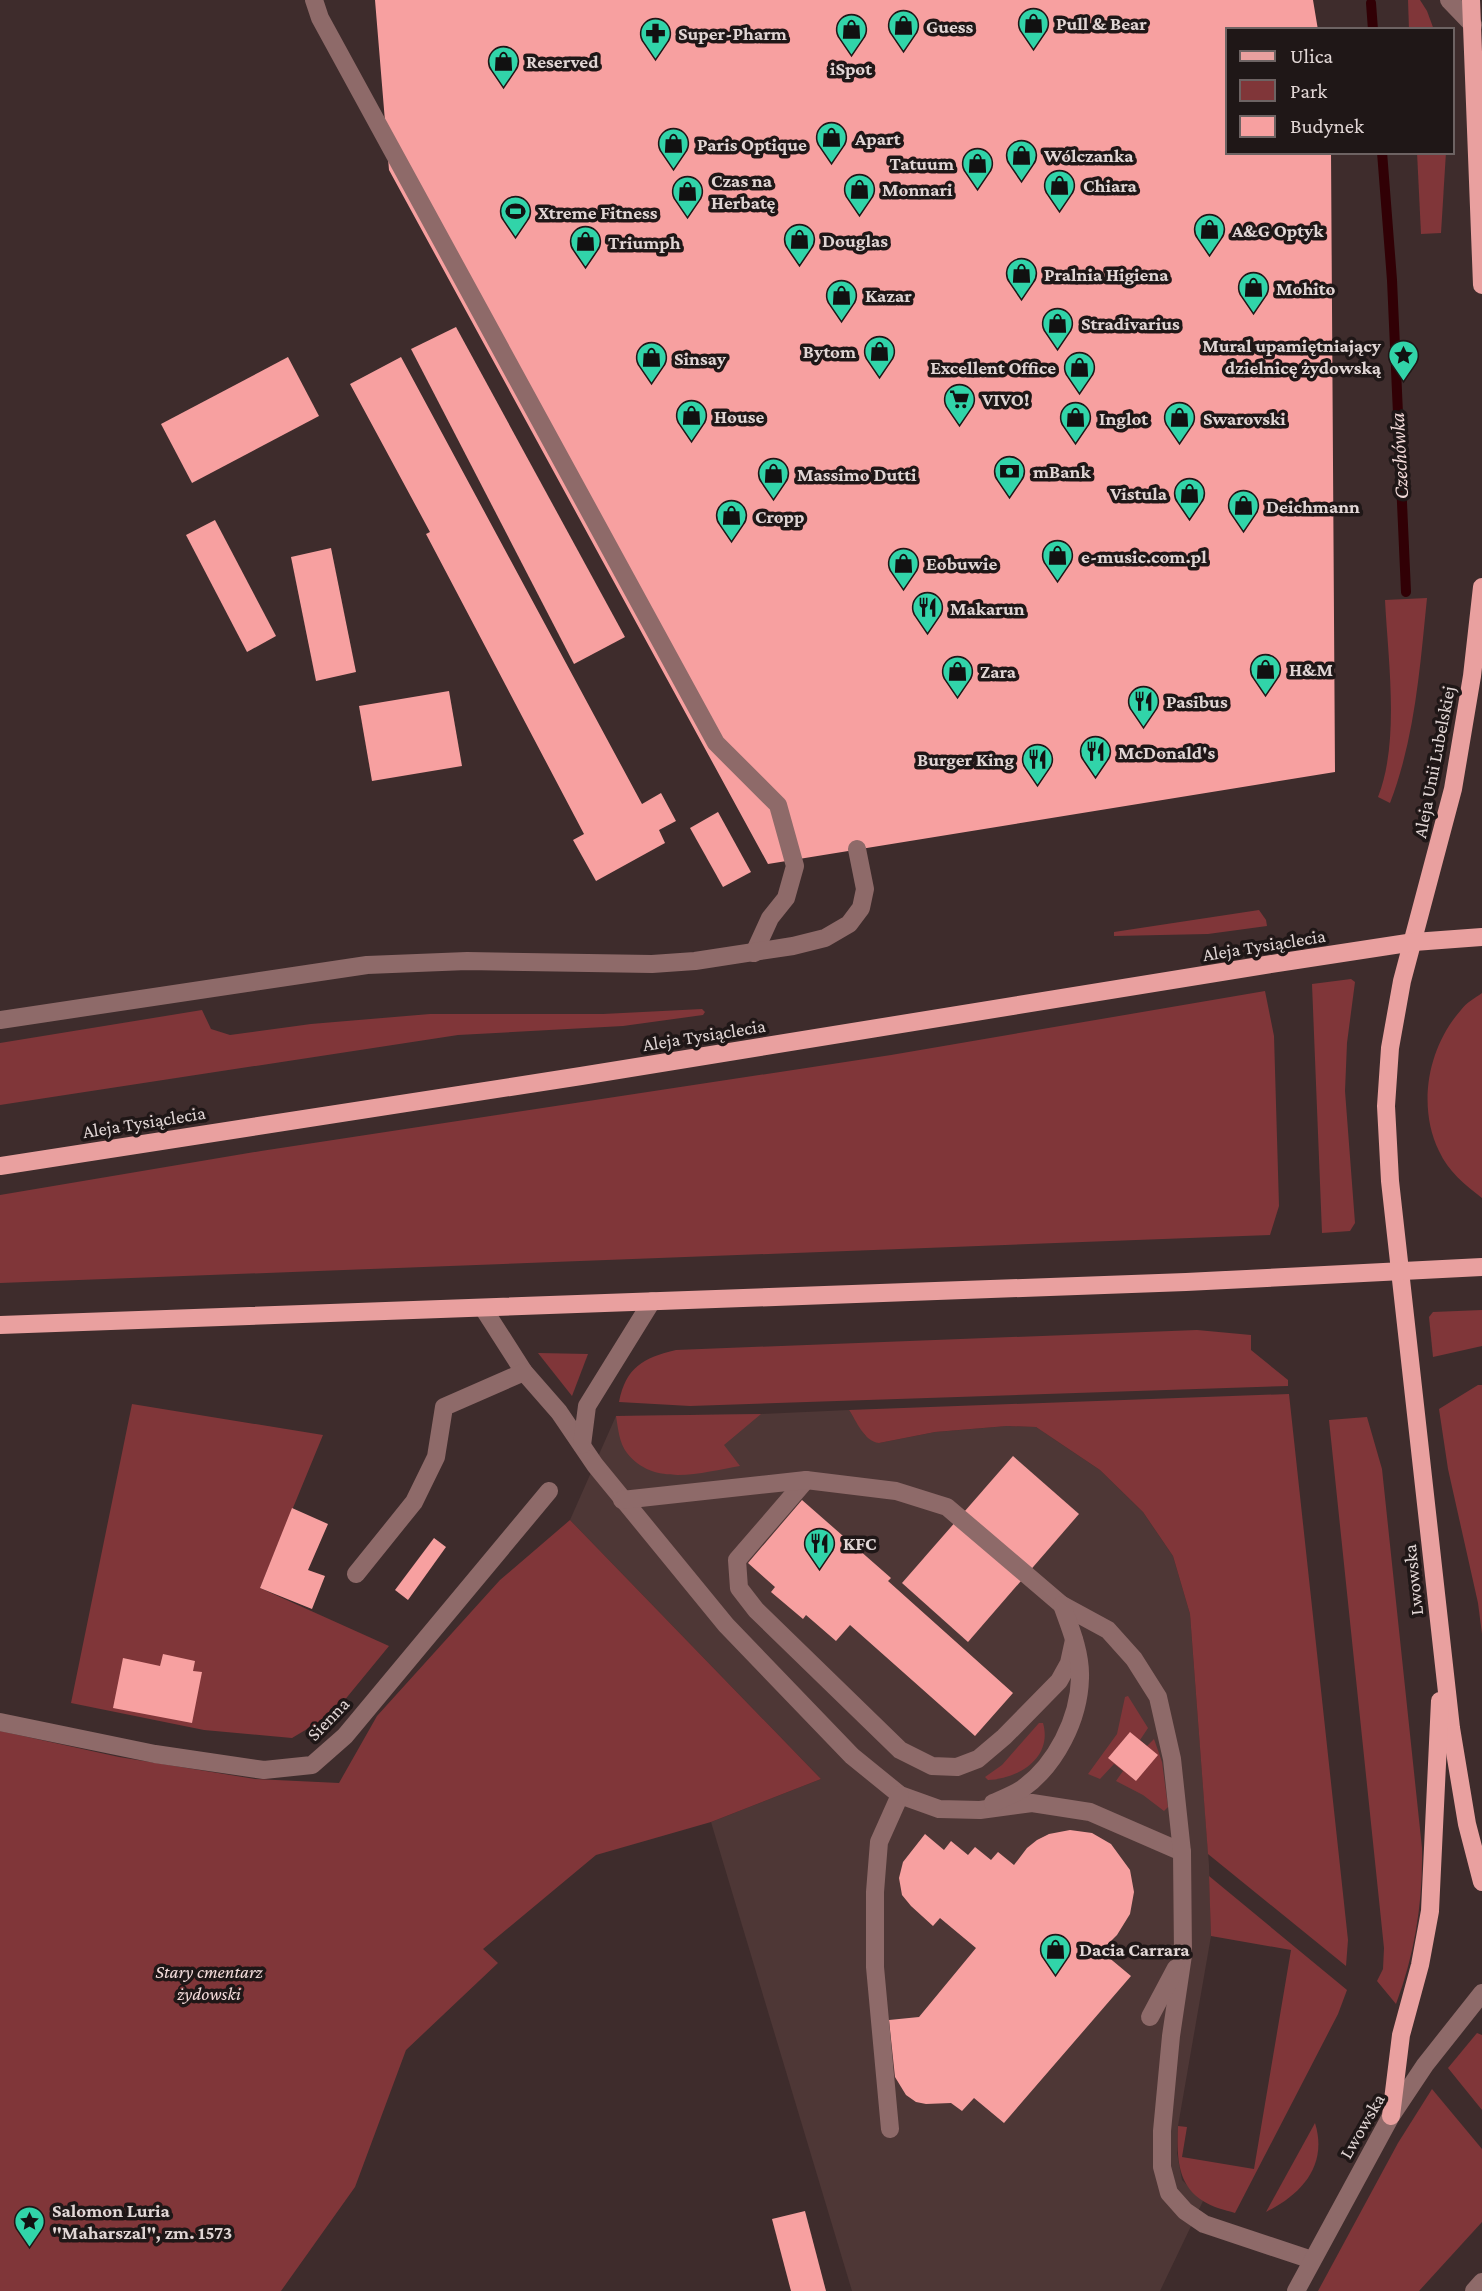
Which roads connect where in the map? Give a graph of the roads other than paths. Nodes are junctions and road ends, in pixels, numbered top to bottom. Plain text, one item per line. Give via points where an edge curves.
1 (314, 0) edge
2 (1449, 0) edge
3 (1471, 0) edge
4 (1473, 25) junction
5 (1482, 285) edge
6 (1482, 587) edge
7 (857, 849) dead end
8 (1482, 937) edge
9 (1414, 942) junction
10 (754, 953) junction
11 (0, 1020) edge
12 (0, 1166) edge
13 (1482, 1267) edge
14 (1401, 1271) junction
15 (652, 1301) junction
16 (483, 1308) junction
17 (0, 1325) edge
18 (524, 1372) junction
19 (582, 1445) junction
20 (806, 1480) junction
21 (549, 1492) dead end
22 (622, 1500) junction
23 (356, 1574) dead end
24 (1062, 1605) junction
25 (1074, 1640) junction
26 (1442, 1652) junction
27 (0, 1722) edge
28 (900, 1795) junction
29 (980, 1810) junction
30 (1182, 1852) junction
31 (1482, 1882) edge
32 (1183, 1955) junction
33 (1482, 1993) edge
34 (1150, 2017) dead end
35 (1391, 2116) junction
36 (890, 2129) dead end
37 (1312, 2259) junction
38 (1482, 2282) edge
39 (1296, 2291) edge
40 (1474, 2291) edge

1 - 10 street via 716,743 778,806 795,866 786,898 770,918
2 - 4 street
3 - 4 main road
4 - 5 main road
6 - 9 main road, Aleja Unii Lubelskiej via 1453,789
7 - 10 street via 865,889 861,908 849,924 825,938
8 - 9 main road, Aleja Tysiąclecia
9 - 12 main road, Aleja Tysiąclecia
9 - 14 main road, Aleja Unii Lubelskiej via 1395,1017 1386,1106
10 - 11 street via 652,964 467,961 367,965
13 - 14 main road
14 - 15 main road
14 - 26 main road, Lwowska
15 - 16 main road
15 - 19 street via 587,1406
16 - 17 main road
16 - 18 street
18 - 19 street
18 - 23 street via 444,1407 436,1457 414,1502
19 - 22 street
20 - 22 street
20 - 24 street via 896,1491 947,1507
20 - 25 street via 737,1560 739,1588 756,1611 900,1751 932,1766 957,1768 978,1759 1059,1681
21 - 27 street, Sienna via 345,1735 312,1765 264,1770 155,1754
22 - 28 street via 726,1625 852,1756
24 - 25 street
24 - 30 street via 1108,1630 1158,1697 1172,1759
25 - 29 street via 1081,1676 1076,1714 1051,1760 1022,1789
26 - 31 main road, Lwowska via 1458,1777
26 - 35 main road via 1430,1911 1401,2035
28 - 29 street via 939,1809
28 - 36 street via 879,1842 875,1892 875,1967
29 - 30 street via 1032,1803 1090,1812
30 - 32 street
32 - 34 street
32 - 37 street via 1162,2131 1162,2166 1170,2193 1204,2224
33 - 35 street, Lwowska
35 - 37 street, Lwowska
37 - 39 street, Lwowska
38 - 40 street

